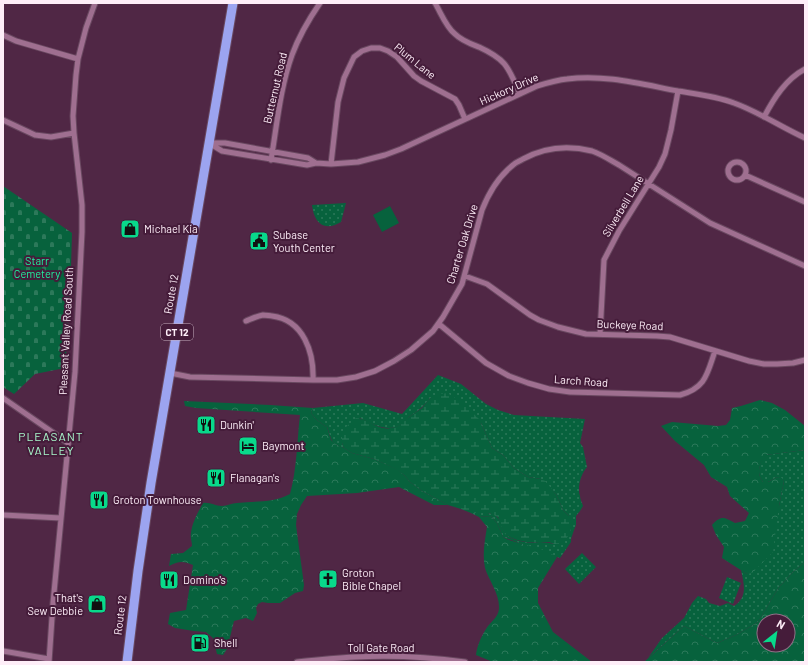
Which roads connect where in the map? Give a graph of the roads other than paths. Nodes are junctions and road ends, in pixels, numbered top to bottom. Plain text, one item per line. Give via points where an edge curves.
1 (95, 3) edge
2 (233, 3) edge
3 (320, 3) edge
4 (435, 3) edge
5 (3, 35) edge
6 (78, 59) junction
7 (805, 69) edge
8 (678, 91) junction
9 (520, 94) junction
10 (764, 117) junction
11 (466, 119) junction
12 (3, 120) edge
13 (74, 133) junction
14 (805, 138) edge
15 (210, 142) junction
16 (273, 152) junction
17 (271, 160) junction
18 (316, 163) junction
19 (331, 164) junction
20 (745, 175) dead end
21 (648, 184) junction
22 (805, 202) edge
23 (805, 266) edge
24 (465, 276) junction
25 (246, 321) dead end
26 (439, 324) junction
27 (600, 334) junction
28 (715, 350) junction
29 (805, 360) edge
30 (170, 373) junction
31 (313, 380) junction
32 (3, 398) edge
33 (68, 443) junction
34 (3, 515) edge
35 (61, 518) junction
36 (3, 651) edge
37 (49, 661) edge
38 (127, 662) edge
39 (297, 662) edge
40 (465, 662) edge

1 - 6 street, Pleasant Valley Road South
2 - 15 highway, Route 12 / CT 12
3 - 16 street, Butternut Road via 303,30 292,55 283,90
4 - 9 street via 454,34 504,62
5 - 6 street
6 - 13 street, Pleasant Valley Road South
7 - 10 street via 782,87
8 - 9 street, Hickory Drive via 623,80 584,78 550,82
8 - 10 street, Hickory Drive via 722,99
8 - 21 street, Silverbell Lane via 672,130 665,154
9 - 11 street, Hickory Drive
10 - 14 street, Hickory Drive
11 - 19 street, Hickory Drive via 385,155 358,162
11 - 19 street, Plum Lane via 455,99 414,76 396,56 380,48 362,51 354,57 344,78 338,102
12 - 13 street via 36,135 50,137
13 - 33 street, Pleasant Valley Road South via 82,204 82,232 75,372
15 - 16 street, Hickory Drive
15 - 17 street, Hickory Drive via 222,151
15 - 30 highway, Route 12 / CT 12
16 - 17 street, Butternut Road
16 - 18 street, Hickory Drive via 308,158
17 - 18 street, Hickory Drive via 307,166
18 - 19 street, Hickory Drive
20 - 22 street
21 - 23 street, Charter Oak Drive via 710,223
21 - 24 street, Charter Oak Drive via 605,157 586,150 552,148 527,157 502,174 486,198
21 - 27 street, Silverbell Lane via 604,260
24 - 26 street, Charter Oak Drive
24 - 27 street, Buckeye Road via 487,284 521,310 539,320 586,334
25 - 31 street via 264,315 287,320 306,340 313,368
26 - 28 street, Larch Road via 486,363 509,376 549,389 570,392 680,395 699,387 705,379
26 - 31 street, Charter Oak Drive via 411,350 375,371 356,378
27 - 28 street, Buckeye Road via 670,337
28 - 29 street, Buckeye Road via 764,364
30 - 31 street, Charter Oak Drive via 190,377
30 - 38 highway, Route 12 / CT 12 via 144,524
32 - 33 street
33 - 35 street, Pleasant Valley Road South
34 - 35 street
35 - 37 street, Pleasant Valley Road South
36 - 37 street
39 - 40 street, Toll Gate Road via 384,656

